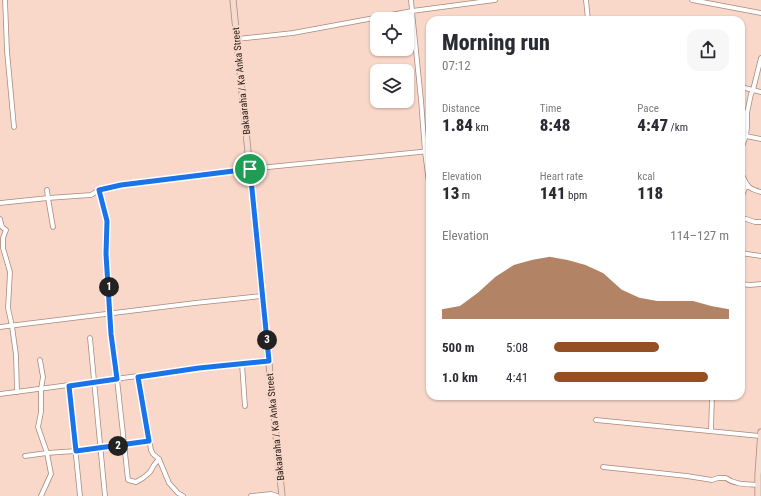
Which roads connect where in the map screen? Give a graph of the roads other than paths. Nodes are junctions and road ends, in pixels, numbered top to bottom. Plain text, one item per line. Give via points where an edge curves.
1 (5, 0) edge
2 (233, 0) edge
3 (411, 0) edge
4 (495, 0) edge
5 (586, 0) edge
6 (692, 0) edge
7 (710, 2) edge
8 (412, 11) junction
9 (761, 13) edge
10 (588, 16) edge
11 (237, 39) junction
12 (761, 58) edge
13 (745, 89) edge
14 (753, 90) junction
15 (761, 92) edge
16 (747, 113) joint
17 (14, 127) dead end
18 (746, 136) joint
19 (761, 139) edge
20 (425, 152) junction
21 (426, 160) edge
22 (250, 169) junction
23 (745, 180) edge
24 (748, 186) junction
25 (745, 188) edge
26 (48, 190) dead end
27 (99, 190) junction
28 (761, 192) edge
29 (48, 198) junction
30 (0, 203) edge
31 (0, 219) edge
32 (745, 219) edge
33 (761, 222) edge
34 (53, 227) dead end
35 (745, 254) edge
36 (761, 256) edge
37 (745, 284) edge
38 (761, 284) edge
39 (262, 296) junction
40 (110, 314) junction
41 (12, 326) junction
42 (0, 327) edge
43 (90, 338) dead end
44 (40, 360) dead end
45 (269, 361) junction
46 (242, 364) junction
47 (138, 377) junction
48 (117, 379) junction
49 (94, 382) junction
50 (69, 386) junction
51 (41, 389) junction
52 (17, 392) junction
53 (0, 394) edge
54 (712, 400) edge
55 (245, 406) dead end
56 (596, 420) dead end
57 (711, 431) junction
58 (761, 434) edge
59 (149, 441) junction
60 (125, 445) junction
61 (101, 448) junction
62 (76, 451) junction
63 (47, 453) junction
64 (25, 456) dead end
65 (159, 459) junction
66 (603, 467) dead end
67 (758, 485) junction
68 (179, 494) edge
69 (41, 496) edge
70 (80, 496) edge
71 (105, 496) edge
72 (183, 496) edge
73 (251, 496) edge
74 (277, 496) edge
75 (282, 496) edge
76 (758, 496) edge

1 - 17 street
2 - 11 street, Bakaaraha / Ka Anka Street
3 - 8 street
4 - 8 street
5 - 10 street
6 - 7 street
7 - 9 street
8 - 11 street via 292,34
8 - 20 street
11 - 22 street, Bakaaraha / Ka Anka Street
12 - 14 street
13 - 14 street
14 - 15 street
14 - 16 street
16 - 18 street
18 - 19 street
20 - 21 street
20 - 22 street
22 - 27 street
22 - 39 street, Bakaaraha / Ka Anka Street
23 - 24 street
24 - 25 street
24 - 28 street
26 - 29 street
27 - 29 street via 91,195
27 - 40 street via 107,221 106,254
29 - 30 street
29 - 34 street
31 - 41 street via 2,228 6,230 3,238 10,272 8,308
32 - 33 street
35 - 36 street
37 - 38 street
39 - 40 street
39 - 45 street, Bakaaraha / Ka Anka Street
40 - 41 street
40 - 48 street
41 - 42 street
41 - 52 street
43 - 49 street
44 - 51 street via 43,377
45 - 46 street
45 - 75 street, Bakaaraha / Ka Anka Street
46 - 47 street
46 - 55 street
47 - 48 street
47 - 59 street
48 - 49 street
48 - 60 street
49 - 50 street
49 - 61 street
50 - 51 street
50 - 62 street
51 - 52 street
51 - 63 street via 38,427
52 - 53 street
54 - 57 street
56 - 57 street
57 - 58 street
58 - 67 street
59 - 60 street
59 - 65 street via 153,454
60 - 61 street
60 - 65 street via 128,480 136,482 143,478
61 - 62 street
61 - 71 street
62 - 63 street
62 - 70 street
63 - 64 street
63 - 69 street via 51,474
65 - 68 street via 169,483
66 - 67 street via 712,480 726,478 740,484
67 - 76 street
68 - 72 street
73 - 74 street

